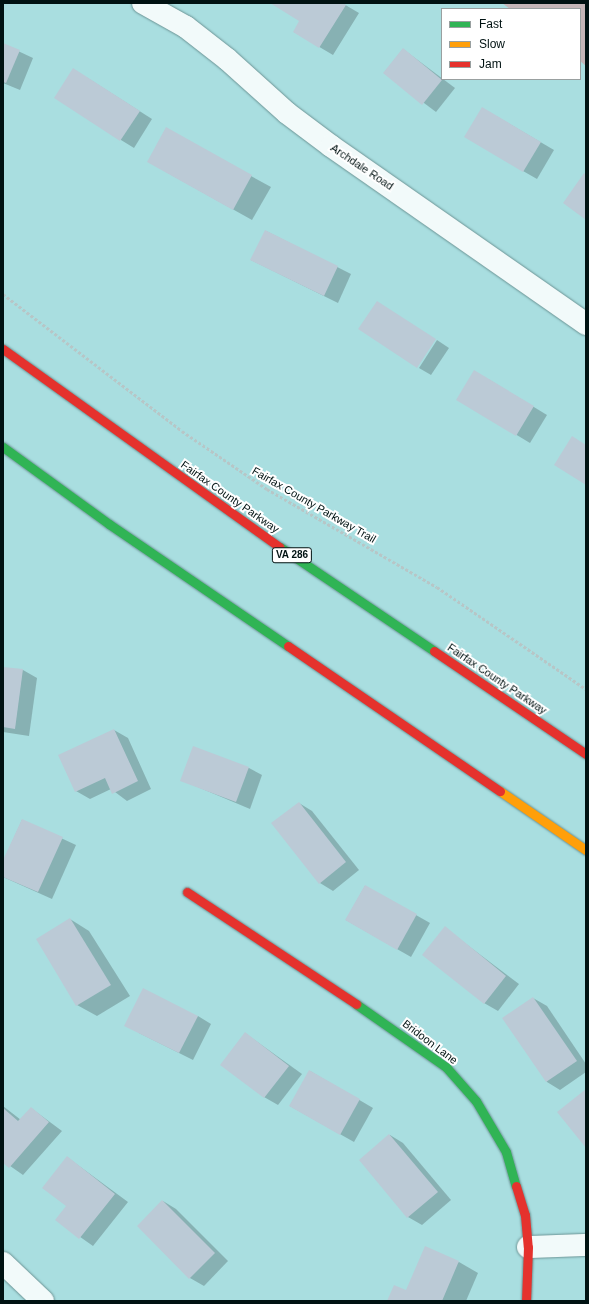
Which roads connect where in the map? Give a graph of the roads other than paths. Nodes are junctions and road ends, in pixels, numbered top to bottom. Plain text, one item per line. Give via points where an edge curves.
1 (143, 3) edge
2 (586, 324) edge
3 (3, 349) edge
4 (3, 447) edge
5 (586, 754) edge
6 (586, 850) edge
7 (187, 892) dead end
8 (586, 1246) edge
9 (528, 1247) junction
10 (3, 1263) edge
11 (43, 1301) edge
12 (526, 1301) edge

1 - 2 street, Archdale Road via 186,27 325,142
3 - 5 main road, Fairfax County Parkway / VA 286 via 227,510
4 - 6 main road via 108,524
7 - 9 main road, Bridoon Lane via 422,1048 446,1067 476,1101 501,1142 511,1164 525,1215
8 - 9 street
9 - 12 main road, Bridoon Lane
10 - 11 street

